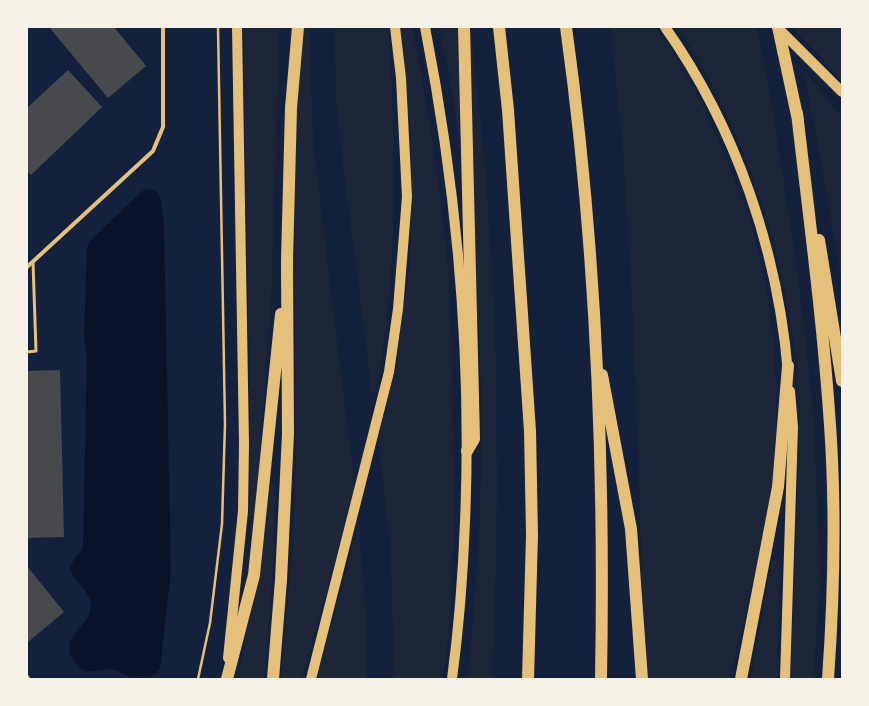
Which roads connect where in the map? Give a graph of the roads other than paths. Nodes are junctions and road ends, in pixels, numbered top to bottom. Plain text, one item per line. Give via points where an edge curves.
1 (163, 27) edge
2 (237, 27) edge
3 (298, 27) edge
4 (395, 27) edge
5 (425, 27) edge
6 (464, 27) edge
7 (499, 27) edge
8 (566, 27) edge
9 (665, 27) edge
10 (777, 27) edge
11 (842, 92) edge
12 (797, 113) junction
13 (33, 261) junction
14 (287, 261) junction
15 (27, 267) edge
16 (596, 339) junction
17 (27, 352) edge
18 (788, 366) junction
19 (842, 381) edge
20 (467, 450) junction
21 (27, 676) edge
22 (30, 679) edge
23 (226, 679) edge
24 (273, 679) edge
25 (311, 679) edge
26 (452, 679) edge
27 (528, 679) edge
28 (601, 679) edge
29 (642, 679) edge
30 (741, 679) edge
31 (785, 679) edge
32 (828, 679) edge

1 - 13 street via 163,127 153,151
2 - 23 main road via 244,452 243,511
3 - 14 highway via 291,108
4 - 25 main road via 402,86 407,197 398,309 389,372
5 - 20 main road via 437,88 460,255
6 - 20 highway via 474,439
7 - 27 highway via 508,110 530,431 532,535
8 - 16 highway via 587,218
9 - 18 main road via 683,52 708,96 745,180 773,275
10 - 11 main road
10 - 12 highway
12 - 19 highway
12 - 32 highway via 817,287 830,433 833,587
13 - 15 street
13 - 17 lane via 36,351
14 - 23 highway via 254,575
14 - 24 highway via 288,434 282,580
16 - 28 highway via 602,582
16 - 29 highway via 631,529
18 - 30 highway via 778,487
18 - 31 main road via 793,427
20 - 26 main road via 463,562
21 - 22 lane

